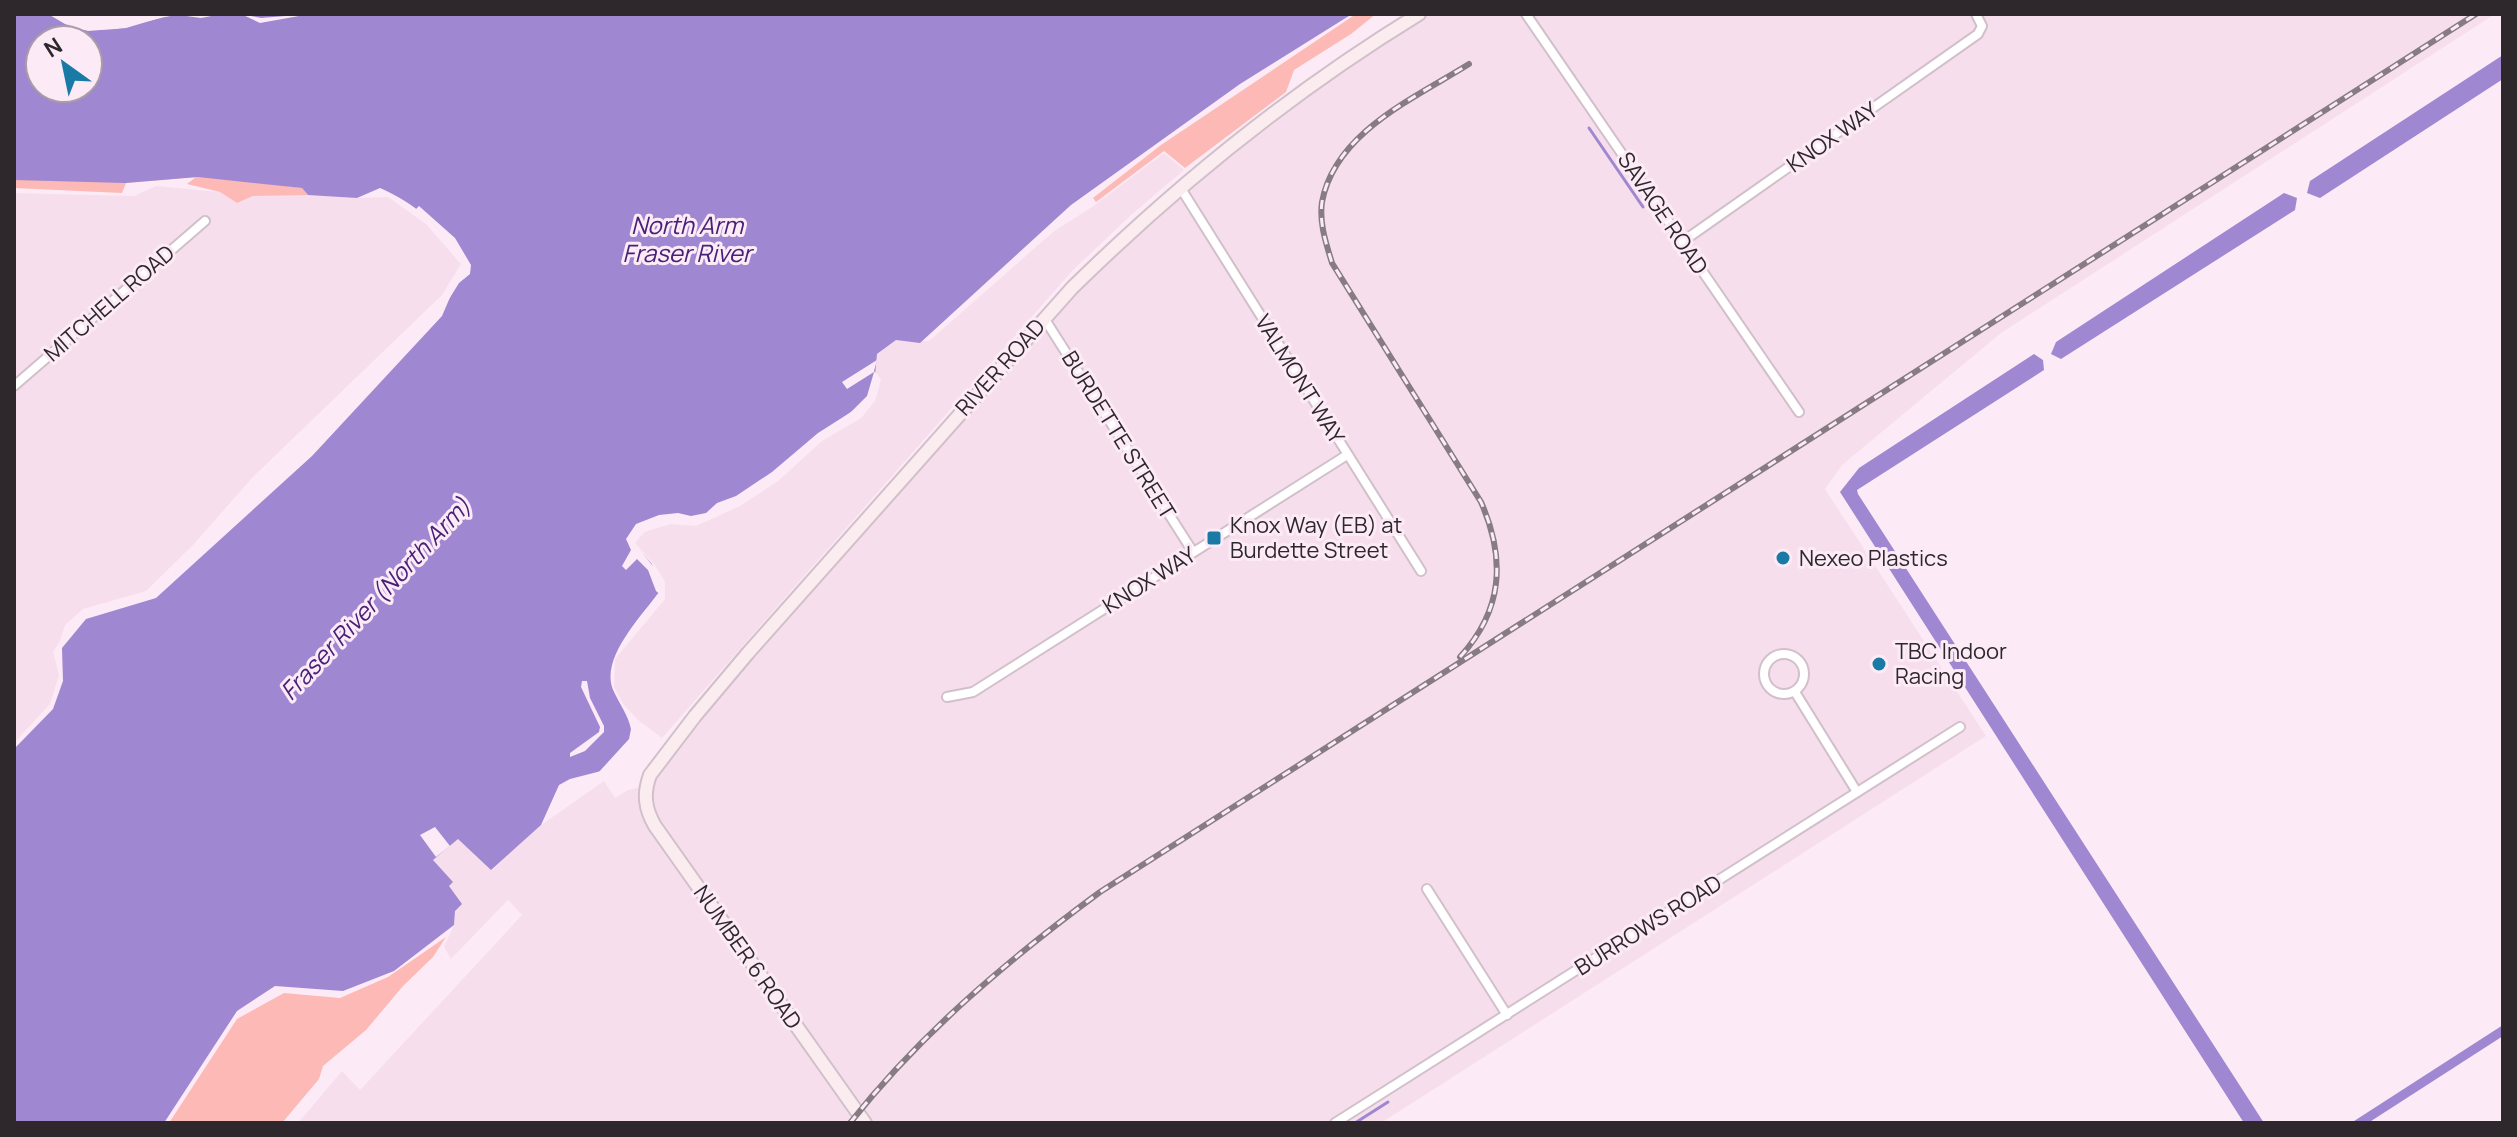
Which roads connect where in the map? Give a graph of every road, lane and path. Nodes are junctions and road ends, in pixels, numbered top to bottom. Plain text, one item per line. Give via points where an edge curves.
1 (1419, 14) edge
2 (1526, 14) edge
3 (1976, 14) edge
4 (1180, 187) junction
5 (205, 221) dead end
6 (1682, 242) junction
7 (1044, 318) junction
8 (14, 386) edge
9 (1799, 412) dead end
10 (1347, 455) junction
11 (1193, 552) junction
12 (1421, 571) dead end
13 (1795, 692) junction
14 (947, 697) dead end
15 (1960, 727) dead end
16 (646, 786) joint
17 (1857, 792) junction
18 (1427, 889) dead end
19 (1507, 1015) junction
20 (865, 1123) edge
21 (1335, 1123) edge

1 - 4 street, RIVER ROAD via 1255,127
2 - 6 street, SAVAGE ROAD
3 - 6 street, KNOX WAY via 1982,30
4 - 7 street, RIVER ROAD
4 - 10 street, VALMONT WAY
5 - 8 street, MITCHELL ROAD
6 - 9 street, SAVAGE ROAD
7 - 11 street, BURDETTE STREET
7 - 16 street, RIVER ROAD via 748,653
10 - 11 street, KNOX WAY
10 - 12 street, VALMONT WAY
11 - 14 street, KNOX WAY via 973,692
13 - 13 street via 1804,682 1802,663 1786,653 1773,657 1764,675 1769,688 1782,695
13 - 17 street
15 - 17 street, BURROWS ROAD
16 - 20 street, NUMBER 6 ROAD via 648,814 655,826
17 - 19 street, BURROWS ROAD
18 - 19 street
19 - 21 street, BURROWS ROAD

